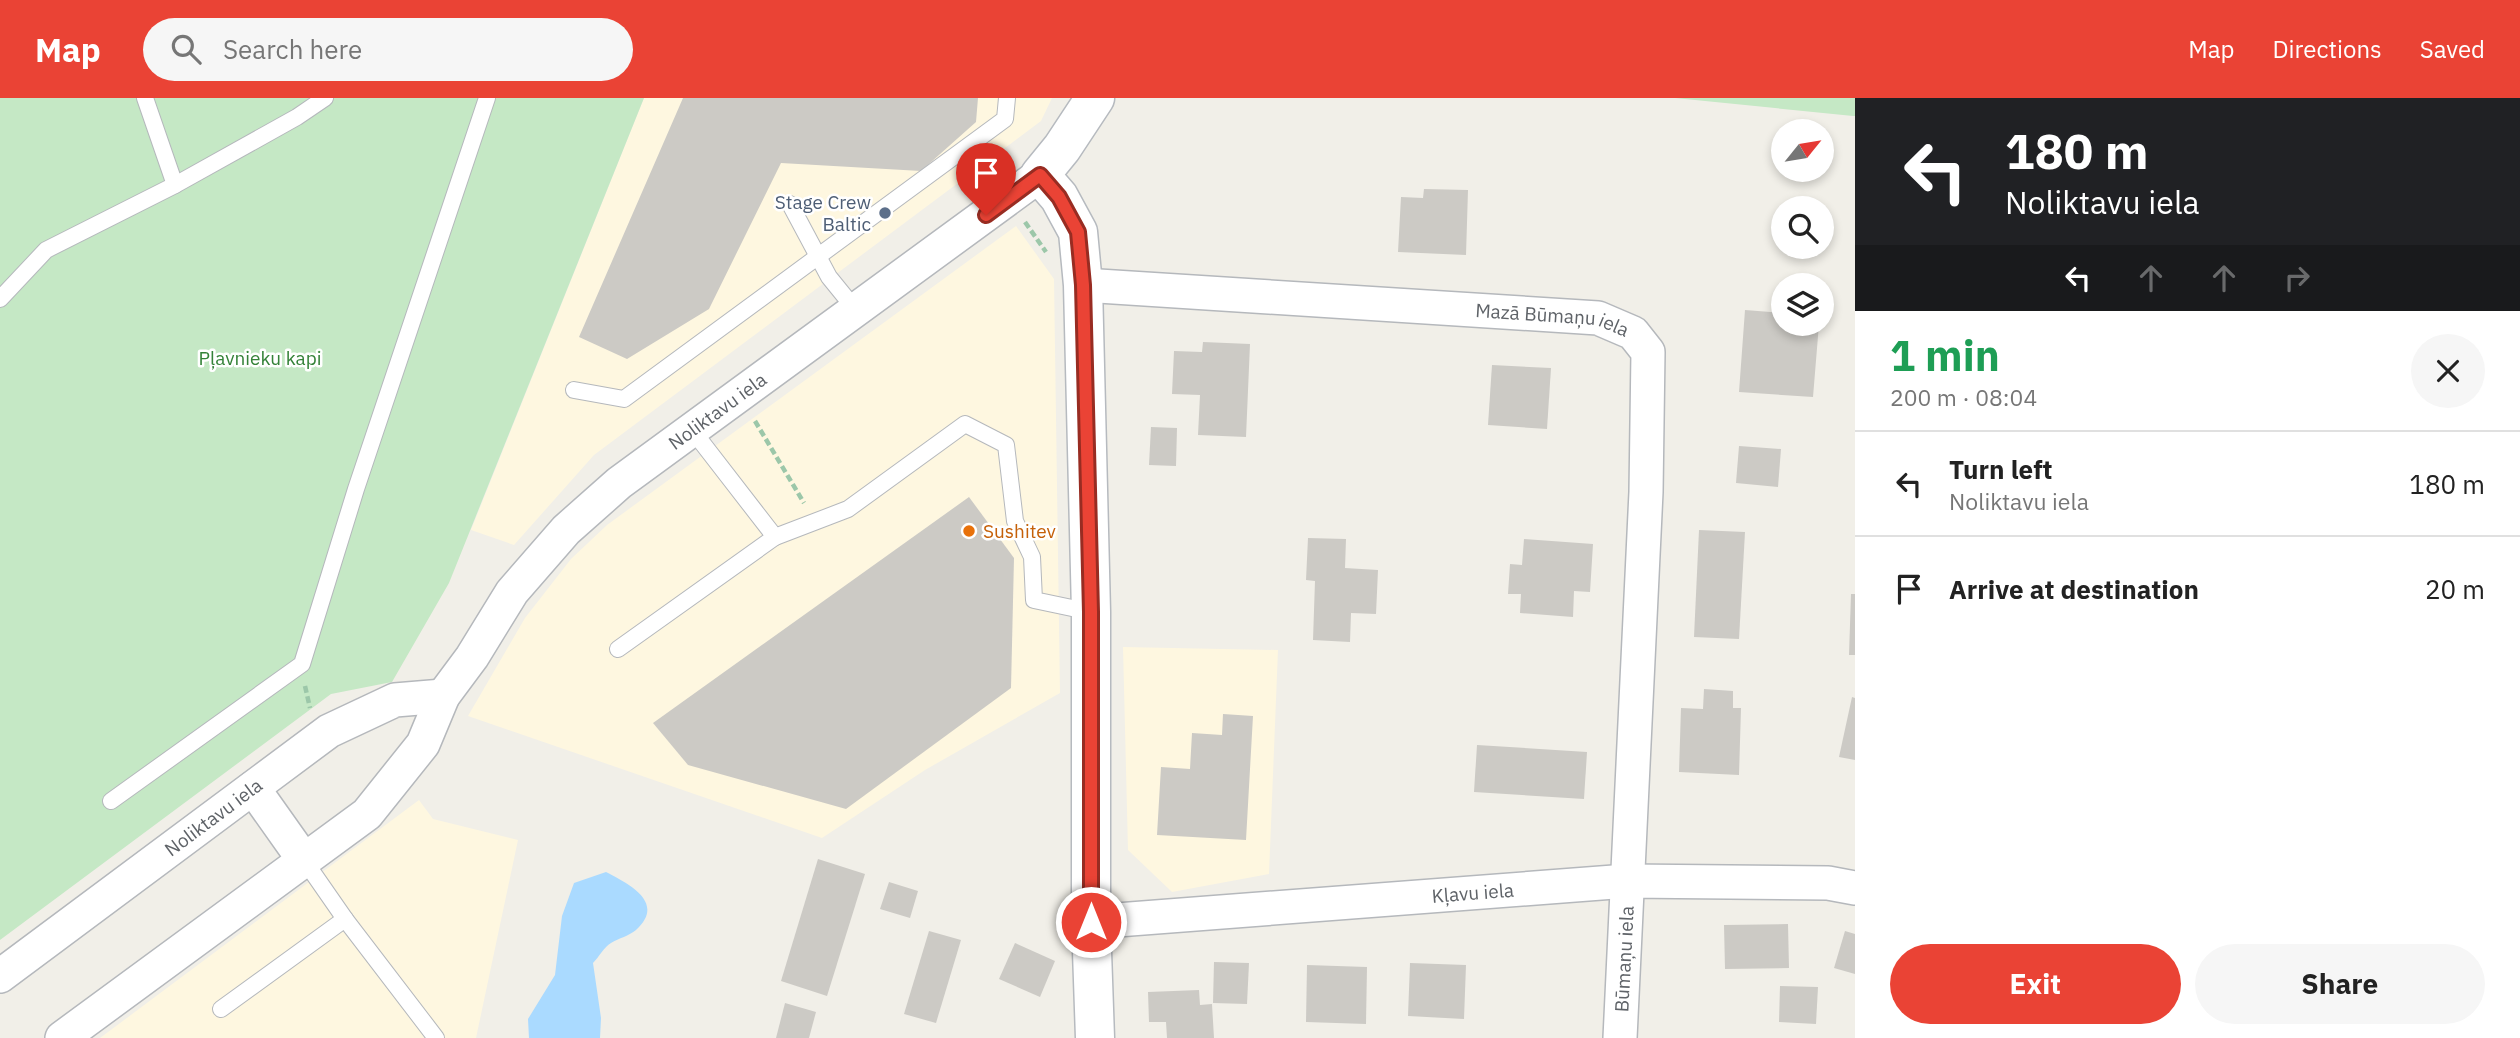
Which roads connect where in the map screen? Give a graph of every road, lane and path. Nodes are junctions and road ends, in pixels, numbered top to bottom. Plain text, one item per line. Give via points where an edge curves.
1 (145, 98) edge
2 (325, 98) edge
3 (487, 98) edge
4 (1007, 98) edge
5 (1095, 98) edge
6 (1040, 175) junction
7 (175, 185) junction
8 (790, 204) dead end
9 (819, 257) junction
10 (1083, 285) junction
11 (0, 299) edge
12 (855, 309) junction
13 (574, 390) dead end
14 (740, 396) junction
15 (693, 431) junction
16 (814, 522) junction
17 (775, 537) junction
18 (1091, 612) junction
19 (618, 649) dead end
20 (302, 664) junction
21 (443, 696) junction
22 (326, 734) junction
23 (253, 788) junction
24 (111, 801) dead end
25 (304, 860) junction
26 (1627, 881) junction
27 (1855, 888) edge
28 (345, 919) junction
29 (1091, 922) junction
30 (0, 976) edge
31 (221, 1009) dead end
32 (62, 1038) edge
33 (436, 1038) edge
34 (1095, 1038) edge
35 (1620, 1038) edge

1 - 7 lane
2 - 7 lane
3 - 20 lane
4 - 9 lane via 1005,118
5 - 6 street
6 - 10 street via 1059,197 1078,232
6 - 12 street, Noliktavu iela
7 - 11 lane via 46,250
8 - 9 lane
9 - 12 lane
9 - 13 lane via 624,399
10 - 18 street
10 - 26 street, Mazā Būmaņu iela via 1598,318 1633,333 1648,352 1648,390
12 - 14 street, Noliktavu iela
14 - 15 street, Noliktavu iela
14 - 16 path
15 - 17 lane
15 - 21 street, Noliktavu iela via 619,483 566,530 512,592
16 - 17 lane
16 - 18 lane via 848,509 965,424 1006,445 1015,522 1032,557 1034,600
17 - 19 lane
18 - 29 street
20 - 22 path via 310,710
20 - 24 lane
21 - 22 street, Noliktavu iela via 395,700
21 - 25 street, Noliktavu iela via 423,744 367,814
22 - 23 street, Noliktavu iela
23 - 25 street
23 - 30 street, Noliktavu iela
25 - 28 lane
25 - 32 street, Noliktavu iela
26 - 27 street, Kļavu iela via 1828,883
26 - 29 street, Kļavu iela
26 - 35 street, Būmaņu iela
28 - 31 lane
28 - 33 lane
29 - 34 street

